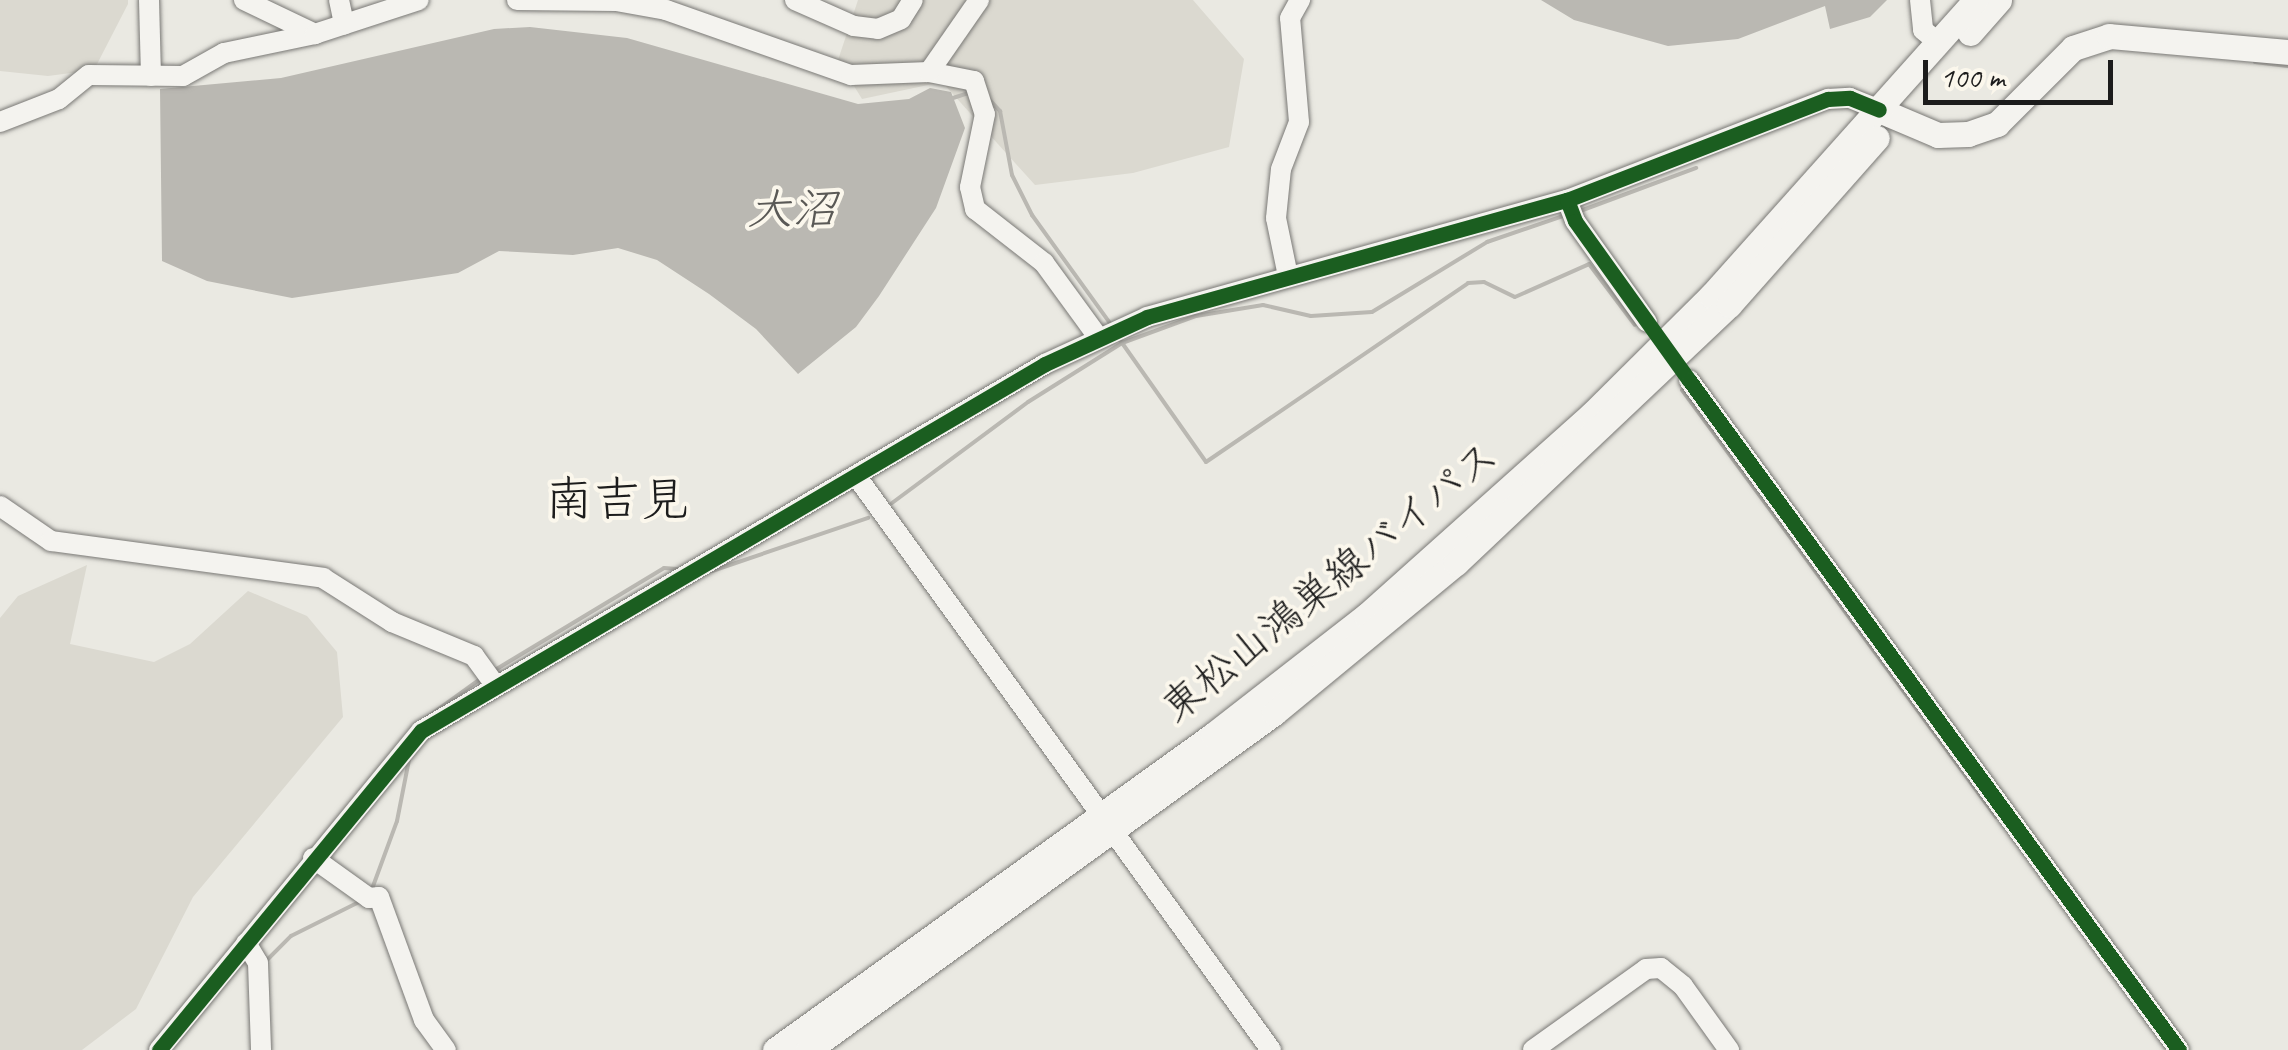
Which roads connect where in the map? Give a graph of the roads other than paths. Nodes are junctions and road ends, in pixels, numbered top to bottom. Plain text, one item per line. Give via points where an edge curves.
1 (149, 0) edge
2 (244, 0) edge
3 (340, 0) edge
4 (418, 0) edge
5 (517, 0) edge
6 (795, 0) edge
7 (913, 0) edge
8 (979, 0) edge
9 (1300, 0) edge
10 (1920, 0) edge
11 (1976, 0) edge
12 (1999, 0) edge
13 (344, 24) junction
14 (315, 34) junction
15 (1939, 42) junction
16 (2288, 52) edge
17 (930, 72) junction
18 (151, 76) junction
19 (1887, 114) junction
20 (0, 122) edge
21 (1567, 200) junction
22 (1288, 276) junction
23 (1648, 322) dead end
24 (1098, 337) junction
25 (1689, 380) dead end
26 (857, 477) junction
27 (0, 506) edge
28 (496, 686) junction
29 (1108, 822) junction
30 (313, 858) junction
31 (246, 944) junction
32 (159, 1050) edge
33 (261, 1050) edge
34 (446, 1050) edge
35 (775, 1050) edge
36 (808, 1050) edge
37 (1271, 1050) edge
38 (1533, 1050) edge
39 (1729, 1050) edge
40 (2179, 1050) edge

1 - 18 street
2 - 14 street
3 - 13 street
4 - 13 street
5 - 17 street via 666,10 851,75
6 - 7 street via 854,26 878,29 901,19
8 - 17 street
9 - 22 street via 1290,18 1299,122 1280,168 1276,218
10 - 15 street via 1923,30
11 - 15 main road
12 - 19 main road
13 - 14 street
14 - 18 street via 224,53 183,76
15 - 19 main road
16 - 19 main road via 2109,36 2073,48 1997,124 1968,134 1938,134
17 - 24 street via 974,81 984,100 970,187 975,209 1044,263
18 - 20 street via 89,75 59,99
19 - 21 street via 1850,98 1828,99
19 - 29 main road, 東松山鴻巣線バイパス via 1729,305 1557,472 1367,640
21 - 22 street
21 - 23 street
22 - 24 street
24 - 26 street
25 - 40 street
26 - 28 street
26 - 29 street
27 - 28 street via 51,540 322,578 392,622 474,656
28 - 30 street via 402,746
29 - 35 main road, 東松山鴻巣線バイパス
29 - 36 main road, 東松山鴻巣線バイパス
29 - 37 street
30 - 31 street
30 - 34 street via 369,898 379,897 424,1020
31 - 32 street
31 - 33 street via 258,963
38 - 39 street via 1646,968 1661,968 1683,986

